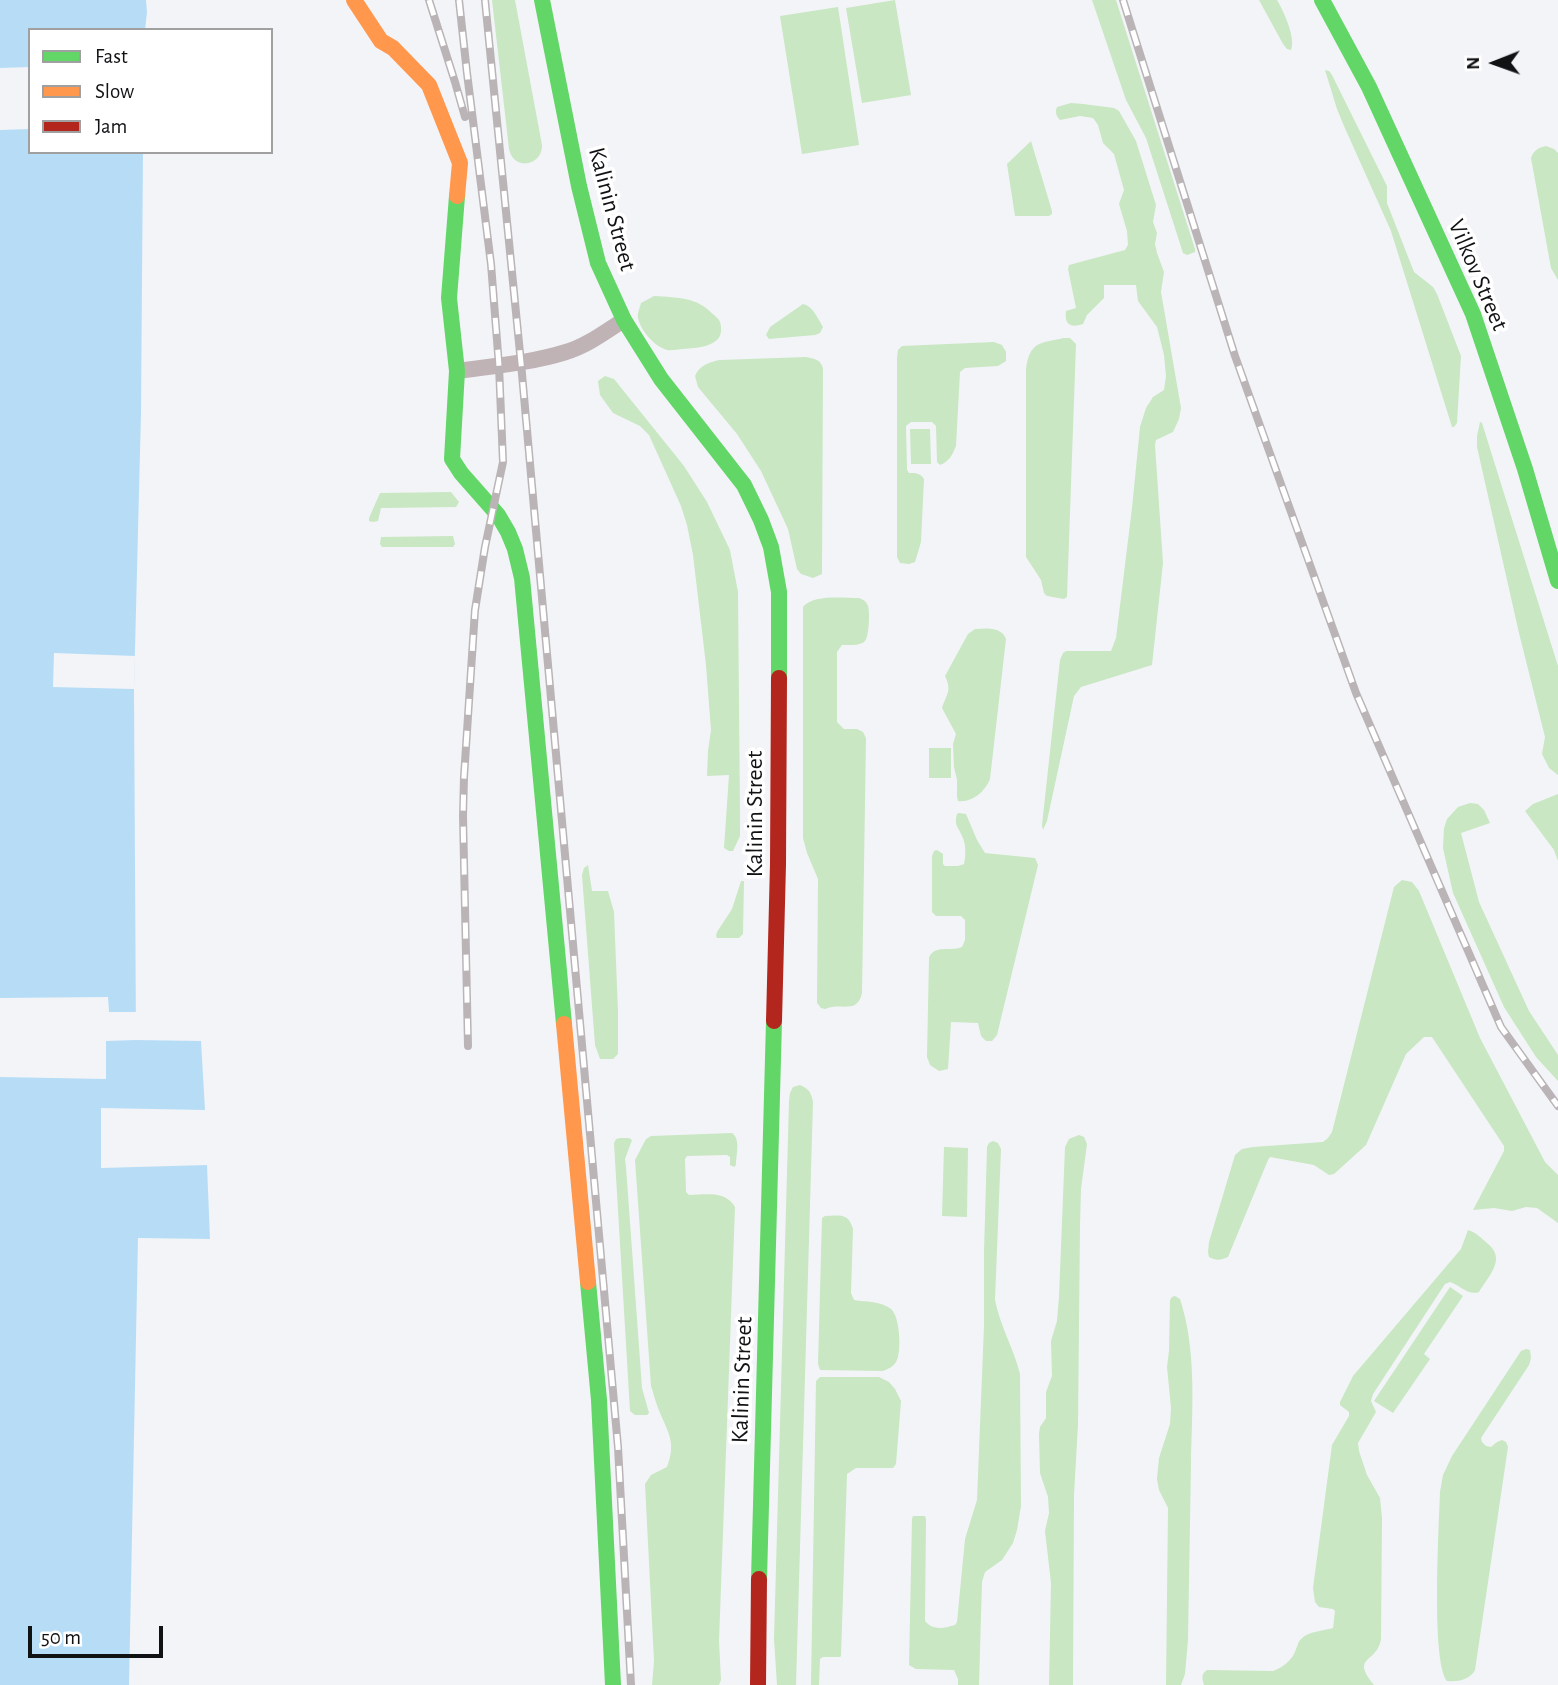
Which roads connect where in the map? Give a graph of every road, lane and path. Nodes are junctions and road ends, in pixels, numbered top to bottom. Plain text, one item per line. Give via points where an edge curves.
1 (354, 0) edge
2 (542, 0) edge
3 (1322, 0) edge
4 (625, 320) junction
5 (457, 371) junction
6 (1558, 581) edge
7 (614, 1685) edge
8 (758, 1685) edge

1 - 5 main road via 380,41 429,85 460,163 449,298
2 - 4 main road, Kalinin Street via 598,263
3 - 6 main road, Vilkov Street via 1369,87 1473,314
4 - 5 street via 568,352
4 - 8 main road, Kalinin Street via 660,379 744,485 771,547 779,592 778,864
5 - 7 main road via 452,459 498,514 522,579 599,1400

